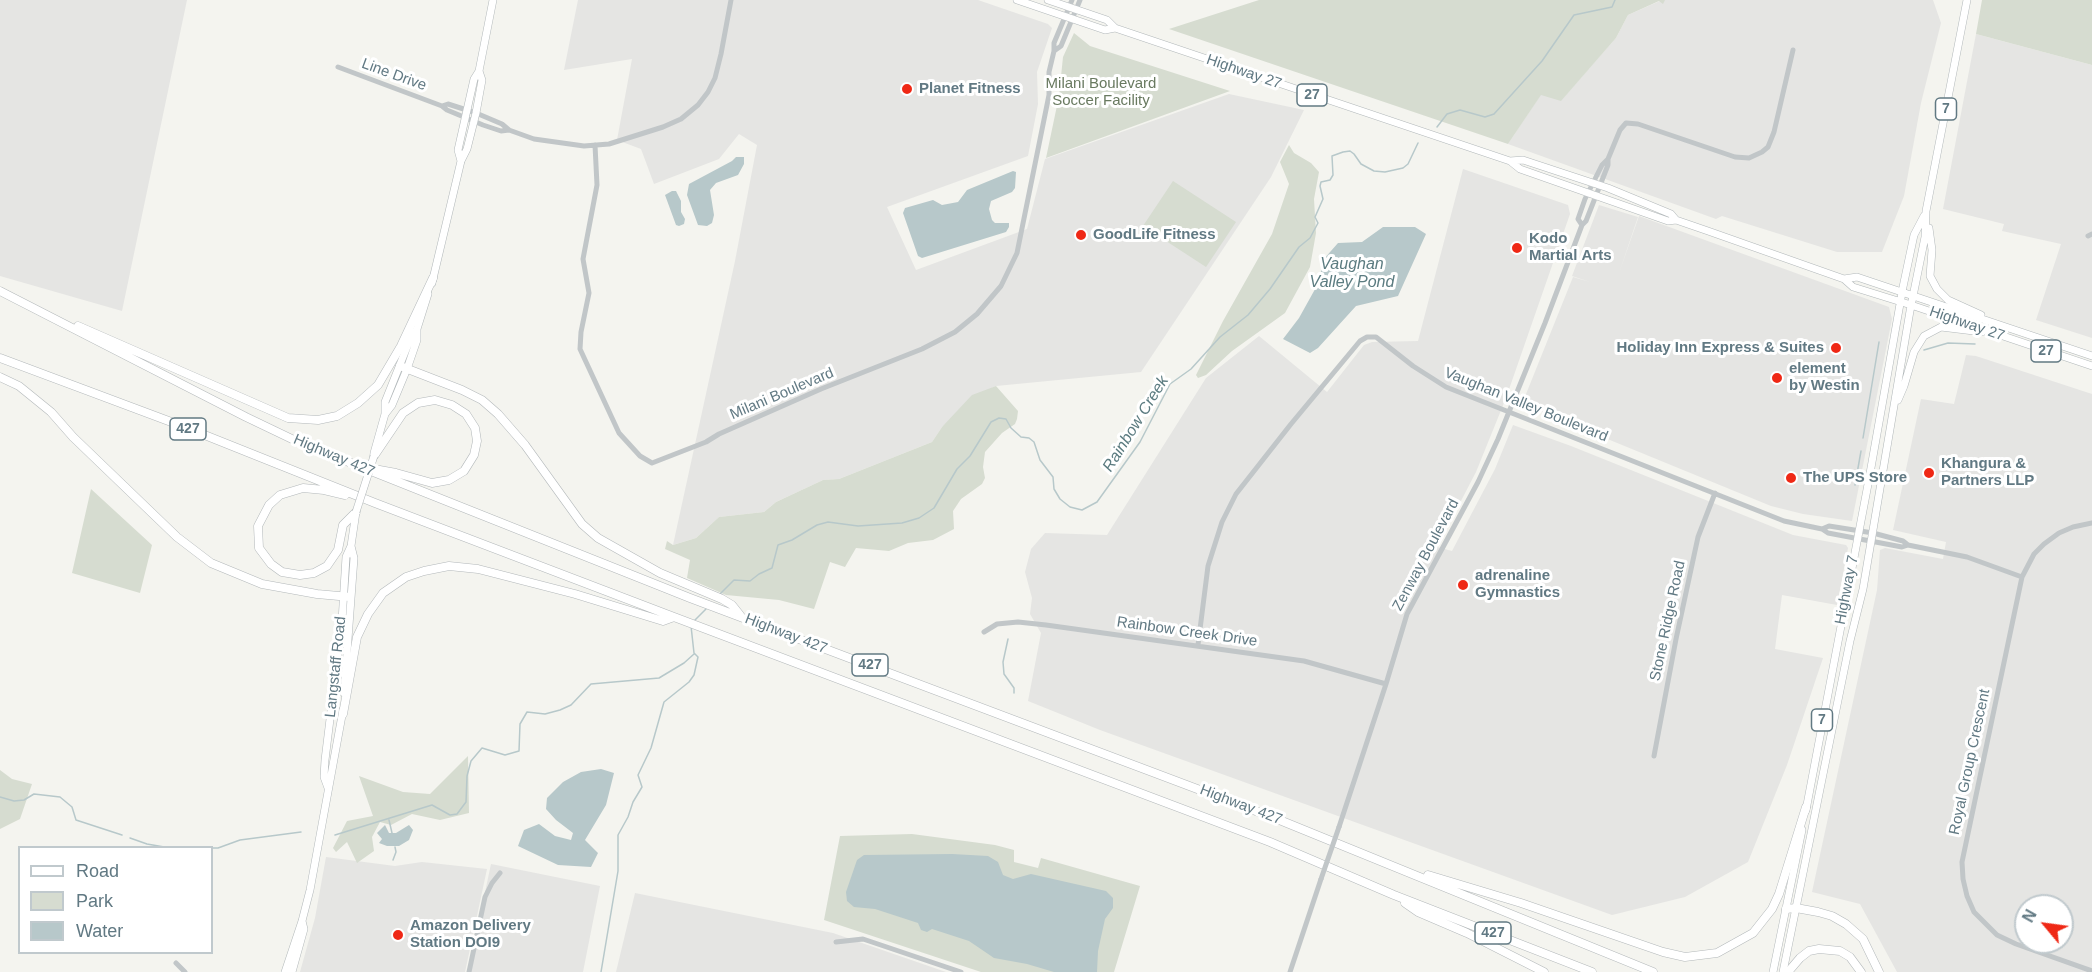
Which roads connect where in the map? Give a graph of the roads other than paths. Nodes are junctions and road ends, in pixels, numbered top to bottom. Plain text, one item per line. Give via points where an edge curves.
1 (493, 0) edge
2 (731, 0) edge
3 (1017, 0) edge
4 (1048, 0) edge
5 (1080, 0) edge
6 (1967, 0) edge
7 (1072, 5) edge
8 (1065, 16) junction
9 (1073, 19) junction
10 (1115, 27) junction
11 (1792, 50) dead end
12 (1054, 51) junction
13 (338, 67) dead end
14 (479, 71) junction
15 (466, 114) junction
16 (475, 117) junction
17 (595, 145) junction
18 (460, 161) junction
19 (1510, 161) junction
20 (1596, 184) junction
21 (1592, 193) junction
22 (1926, 211) junction
23 (1676, 220) junction
24 (433, 278) junction
25 (1, 291) edge
26 (1902, 298) junction
27 (1912, 301) junction
28 (2002, 326) junction
29 (1999, 335) junction
30 (2092, 356) edge
31 (0, 358) edge
32 (2092, 366) edge
33 (403, 368) junction
34 (0, 377) edge
35 (1894, 407) junction
36 (1508, 412) junction
37 (374, 456) junction
38 (361, 467) junction
39 (1715, 492) junction
40 (375, 503) junction
41 (356, 512) junction
42 (2092, 523) edge
43 (1873, 533) junction
44 (1858, 534) junction
45 (1871, 542) junction
46 (1908, 544) junction
47 (2022, 577) junction
48 (346, 596) junction
49 (674, 617) junction
50 (742, 617) junction
51 (984, 632) dead end
52 (1197, 645) junction
53 (1386, 684) junction
54 (343, 714) junction
55 (1654, 756) dead end
56 (328, 788) junction
57 (1806, 807) junction
58 (1384, 861) junction
59 (500, 873) dead end
60 (1394, 895) junction
61 (1797, 908) junction
62 (1786, 909) junction
63 (302, 921) junction
64 (836, 942) dead end
65 (176, 963) dead end
66 (2092, 971) edge
67 (185, 972) edge
68 (285, 972) edge
69 (292, 972) edge
70 (468, 972) edge
71 (961, 972) edge
72 (1290, 972) edge
73 (1544, 972) edge
74 (1592, 972) edge
75 (1653, 972) edge
76 (1773, 972) edge
77 (1784, 972) edge
78 (1788, 972) edge
79 (1860, 972) edge
80 (1879, 972) edge

1 - 14 main road, Langstaff Road
2 - 17 street, Line Drive via 715,78 698,105 663,127
3 - 8 main road, Highway 27 / 27
4 - 7 main road, Highway 27 / 27
5 - 7 street
6 - 22 main road, Highway 7 / 7
7 - 8 street, Milani Boulevard
7 - 9 street, Milani Boulevard
7 - 10 main road, Highway 27 / 27
8 - 9 main road, Highway 27 / 27
8 - 12 street, Milani Boulevard
9 - 10 main road, Highway 27 / 27 via 1105,30
9 - 12 street, Milani Boulevard via 1061,46
10 - 19 main road, Highway 27 / 27
11 - 20 street via 1772,138 1759,155 1735,158 1629,122 1621,128 1608,165
12 - 17 street, Milani Boulevard via 1044,125 1017,253 1001,286 977,314 922,349 652,463 619,433 580,350 589,293 583,259 597,185
13 - 15 street, Line Drive via 448,104
14 - 15 main road, Langstaff Road
14 - 16 main road, Langstaff Road via 482,80
15 - 16 street, Line Drive
15 - 18 main road, Langstaff Road via 458,150
16 - 17 street, Line Drive via 501,131 534,139
16 - 18 main road, Langstaff Road
18 - 24 main road, Langstaff Road
19 - 20 main road, Highway 27 / 27 via 1523,160
19 - 21 main road, Highway 27 / 27 via 1520,169
20 - 21 street
20 - 23 main road, Highway 27 / 27 via 1671,214
21 - 23 main road, Highway 27 / 27 via 1668,221
21 - 36 street, Zenway Boulevard via 1578,219 1582,225
22 - 26 main road, Highway 7 / 7 via 1914,235
22 - 27 main road, Highway 7 / 7 via 1925,237
22 - 28 main road via 1932,250 1930,276 1940,294
23 - 26 main road, Highway 27 / 27 via 1844,279 1853,287
24 - 25 highway via 402,346 378,385 337,416 306,420 288,418
24 - 33 main road, Langstaff Road via 417,340
25 - 38 highway, Highway 427 / 427 via 246,417
26 - 27 main road, Highway 27 / 27
26 - 44 main road, Highway 7 / 7
27 - 28 main road, Highway 27 / 27
27 - 29 main road, Highway 27 / 27
27 - 35 main road, Highway 7 / 7
28 - 30 main road, Highway 27 / 27
29 - 32 main road, Highway 27 / 27
29 - 35 main road via 1941,327 1924,336
31 - 40 highway, Highway 427 / 427
33 - 37 main road, Langstaff Road
33 - 50 highway via 482,400 511,428 582,524 616,550 726,601
34 - 48 highway via 20,386 51,412 177,537 211,563 262,584
35 - 43 main road, Highway 7 / 7
36 - 39 street, Vaughan Valley Boulevard
36 - 52 street, Vaughan Valley Boulevard via 1446,387 1376,337 1360,341 1271,447 1231,503 1208,566
36 - 53 street, Zenway Boulevard via 1478,482 1407,614
37 - 38 highway via 403,413 418,403 435,400 452,405 466,414 475,428 474,455 464,471 449,480 432,483
37 - 41 main road, Langstaff Road, bridge
38 - 50 highway, Highway 427 / 427
39 - 44 street, Vaughan Valley Boulevard via 1784,521
39 - 55 street, Stone Ridge Road via 1698,537
40 - 41 highway via 303,488 280,495 269,505 258,526 259,548 282,572 314,573 327,566 338,550 343,525
40 - 49 highway, Highway 427 / 427
41 - 48 main road, Langstaff Road via 346,557
42 - 47 street, Royal Group Crescent via 2059,533 2044,544
43 - 44 street, Vaughan Valley Boulevard
43 - 45 main road, Highway 7 / 7
43 - 46 street, Vaughan Valley Boulevard
44 - 45 street
44 - 57 main road, Highway 7 / 7
45 - 46 street via 1902,547
45 - 61 main road, Highway 7 / 7
46 - 47 street via 1967,557
47 - 66 street, Royal Group Crescent via 1965,842 1963,879 1974,912 1997,935
48 - 54 main road, Langstaff Road
48 - 56 main road, Langstaff Road via 325,760
49 - 54 highway via 663,621 478,569 449,566 424,571 406,577 383,593 368,614 357,637
49 - 60 highway, Highway 427 / 427 via 1270,842
50 - 58 highway, Highway 427 / 427
51 - 52 street, Rainbow Creek Drive via 998,624 1018,622
52 - 53 street, Rainbow Creek Drive via 1304,661
53 - 72 street, Zenway Boulevard, bridge
54 - 56 main road, Langstaff Road
56 - 63 main road, Langstaff Road
57 - 58 highway via 1772,909 1753,933 1717,953 1700,956 1663,952
57 - 62 main road, Highway 7 / 7
58 - 75 highway, Highway 427 / 427
59 - 70 street via 485,897
60 - 73 highway via 1418,912
60 - 74 highway, Highway 427 / 427
61 - 62 highway
61 - 77 main road, Highway 7 / 7
61 - 80 highway via 1832,916 1855,930
62 - 76 main road, Highway 7 / 7
63 - 68 main road, Langstaff Road
63 - 69 main road, Langstaff Road via 304,928
64 - 71 street via 863,939
65 - 67 street
78 - 79 highway via 1809,951 1819,949 1840,951 1851,957

